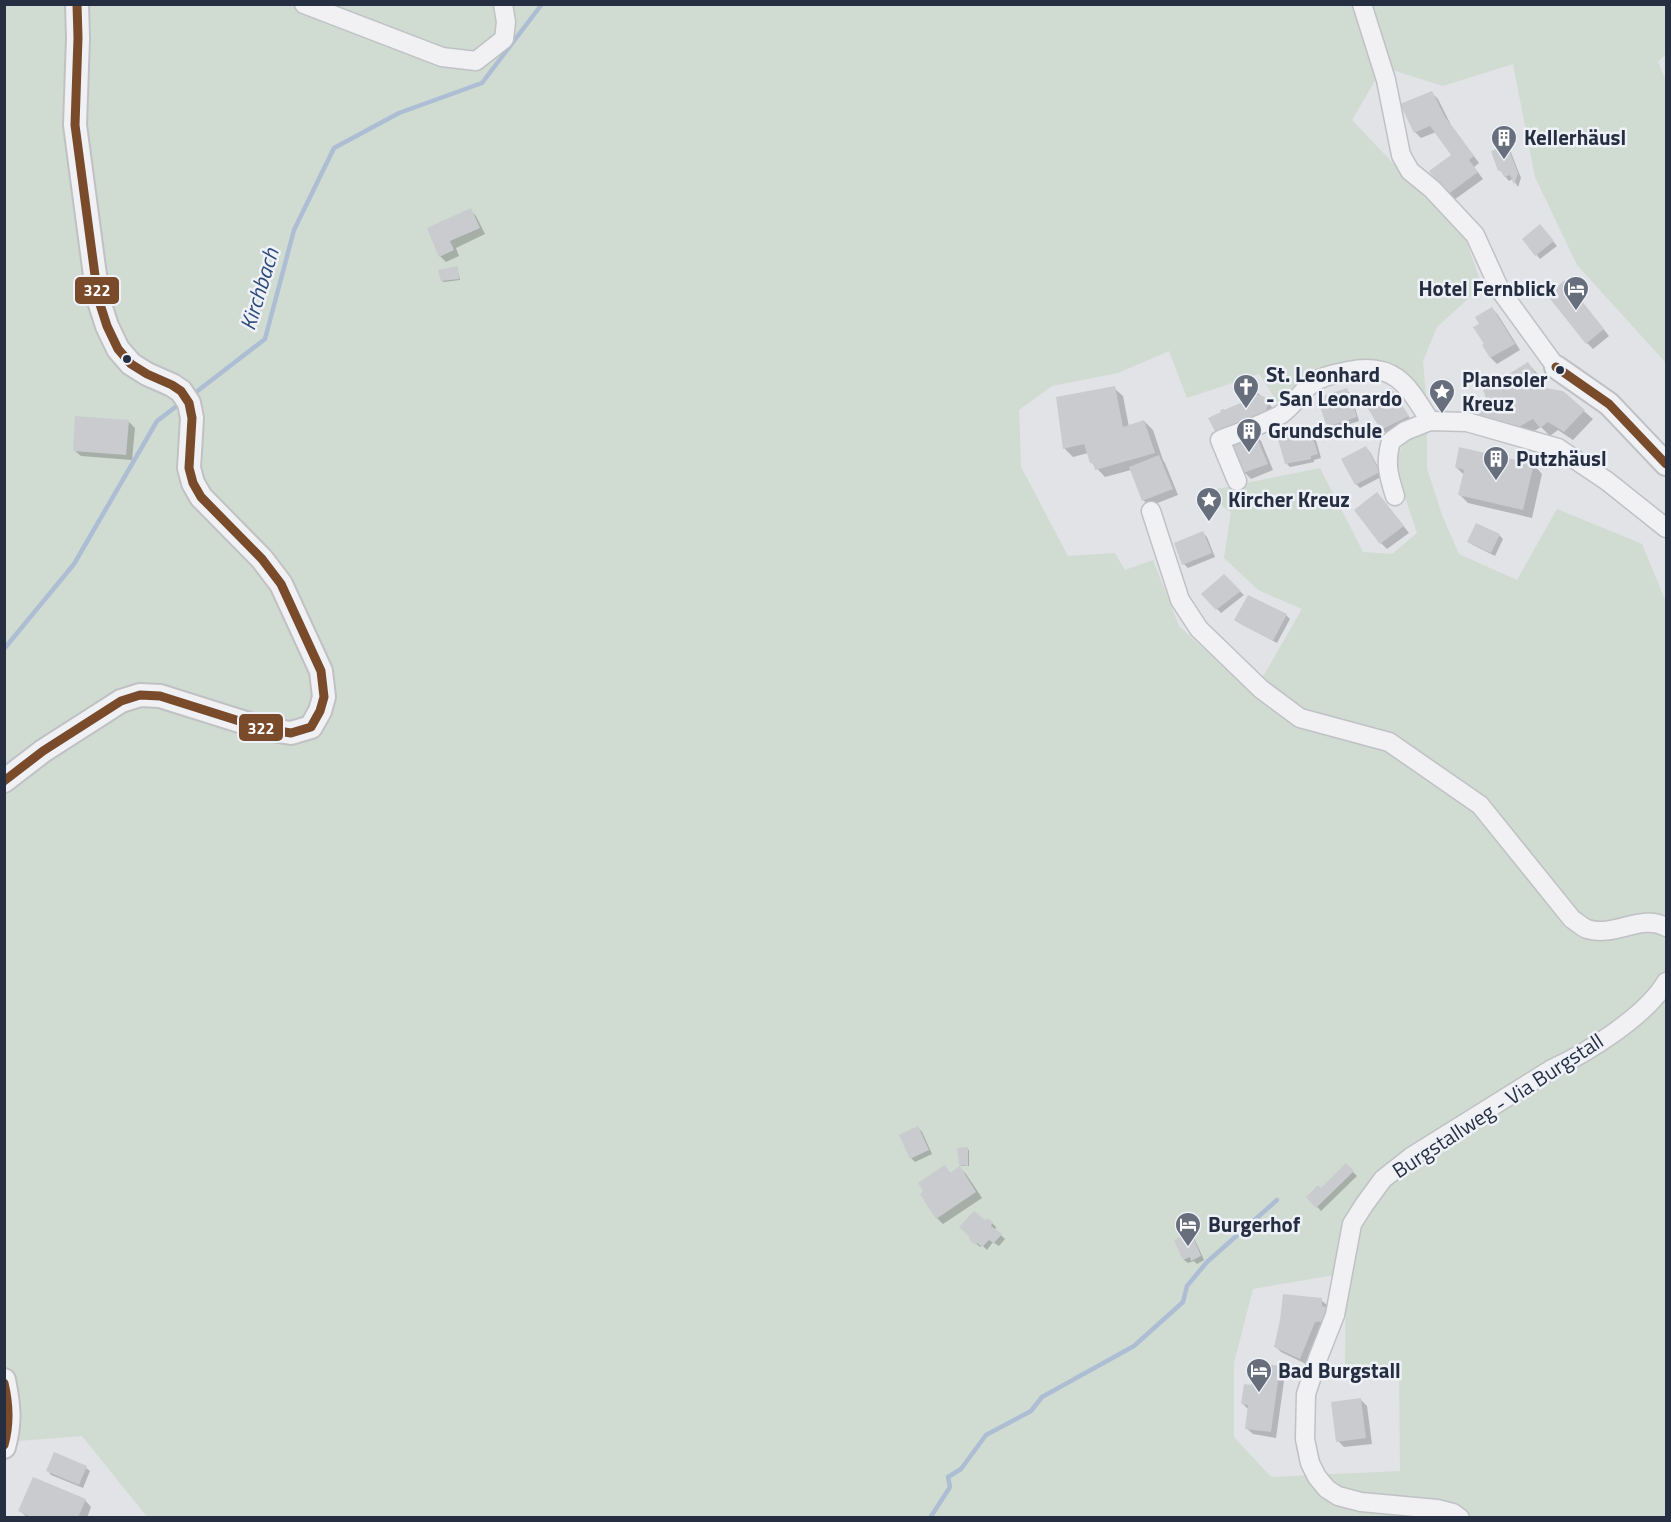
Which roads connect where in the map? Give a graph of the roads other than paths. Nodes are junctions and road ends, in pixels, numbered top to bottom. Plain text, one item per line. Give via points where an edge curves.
1 (77, 4) edge
2 (304, 4) edge
3 (503, 4) edge
4 (1362, 4) edge
5 (1556, 367) joint
6 (1430, 421) junction
7 (1666, 464) edge
8 (1237, 481) dead end
9 (1395, 496) dead end
10 (1151, 511) dead end
11 (1666, 528) edge
12 (4, 781) edge
13 (1666, 927) edge
14 (1666, 982) edge
15 (4, 1380) edge
16 (4, 1447) edge
17 (1460, 1518) edge

1 - 12 street via 75,124 98,298 107,326 131,364 181,391 189,403 189,468 193,483 201,497 281,584 321,671 324,697 311,727 291,734 160,696 140,695 121,701
2 - 3 street via 442,57 476,61 504,39
4 - 5 street via 1386,80 1401,155 1410,171 1475,235 1500,290
5 - 7 street via 1609,404
6 - 8 street via 1409,389 1376,368 1324,376 1282,414 1220,440
6 - 9 street via 1391,441 1388,475
6 - 11 street via 1467,422 1558,448
10 - 13 street via 1180,600 1199,629 1261,689 1300,718 1389,742 1480,805 1572,919 1586,929 1603,932 1659,922
14 - 17 street, Burgstallweg - Via Burgstall via 1636,1016 1575,1059 1411,1157 1383,1179 1352,1224 1335,1315 1306,1394 1305,1439 1310,1463 1327,1490 1338,1496 1437,1509
15 - 16 street via 9,1404

